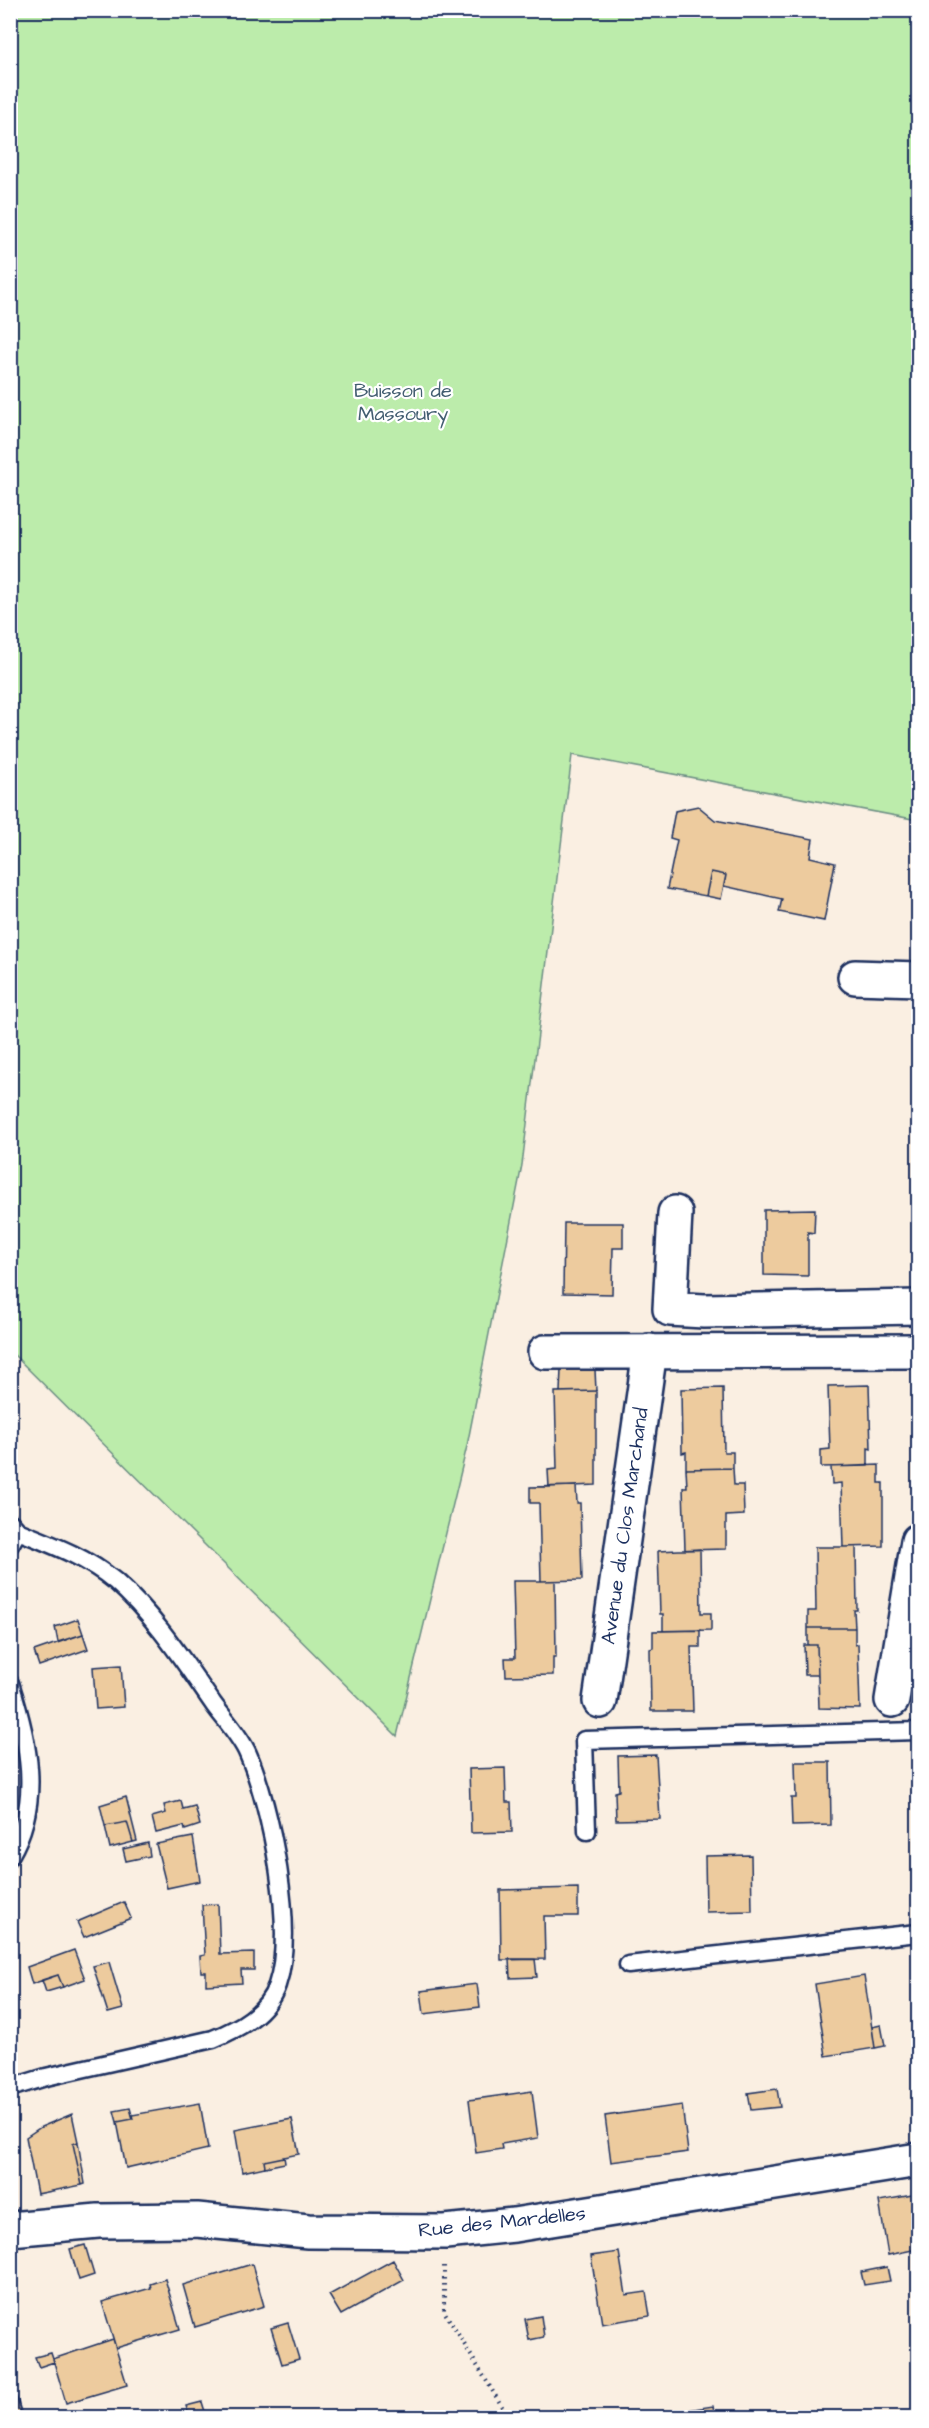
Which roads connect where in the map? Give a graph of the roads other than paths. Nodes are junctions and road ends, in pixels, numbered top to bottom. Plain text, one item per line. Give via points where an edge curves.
1 (855, 977) dead end
2 (918, 979) edge
3 (675, 1213) dead end
4 (918, 1307) edge
5 (918, 1351) edge
6 (545, 1352) dead end
7 (650, 1352) junction
8 (13, 1533) edge
9 (918, 1541) edge
10 (10, 1683) edge
11 (892, 1700) dead end
12 (600, 1701) dead end
13 (918, 1731) edge
14 (587, 1831) dead end
15 (10, 1856) edge
16 (918, 1933) edge
17 (628, 1965) dead end
18 (10, 2088) edge
19 (918, 2160) edge
20 (10, 2229) edge

1 - 2 street
3 - 4 street via 670,1309
5 - 7 street
6 - 7 street
7 - 12 street, Avenue du Clos Marchand
8 - 18 lane via 74,1553 114,1581 154,1620 247,1751 267,1809 283,1925 277,1986 260,2011 238,2028 213,2039
9 - 11 street
10 - 15 lane via 26,1741 30,1802 20,1840
13 - 14 lane via 584,1740
16 - 17 lane
19 - 20 street, Rue des Mardelles via 514,2225 445,2232 308,2231 197,2220 98,2221

